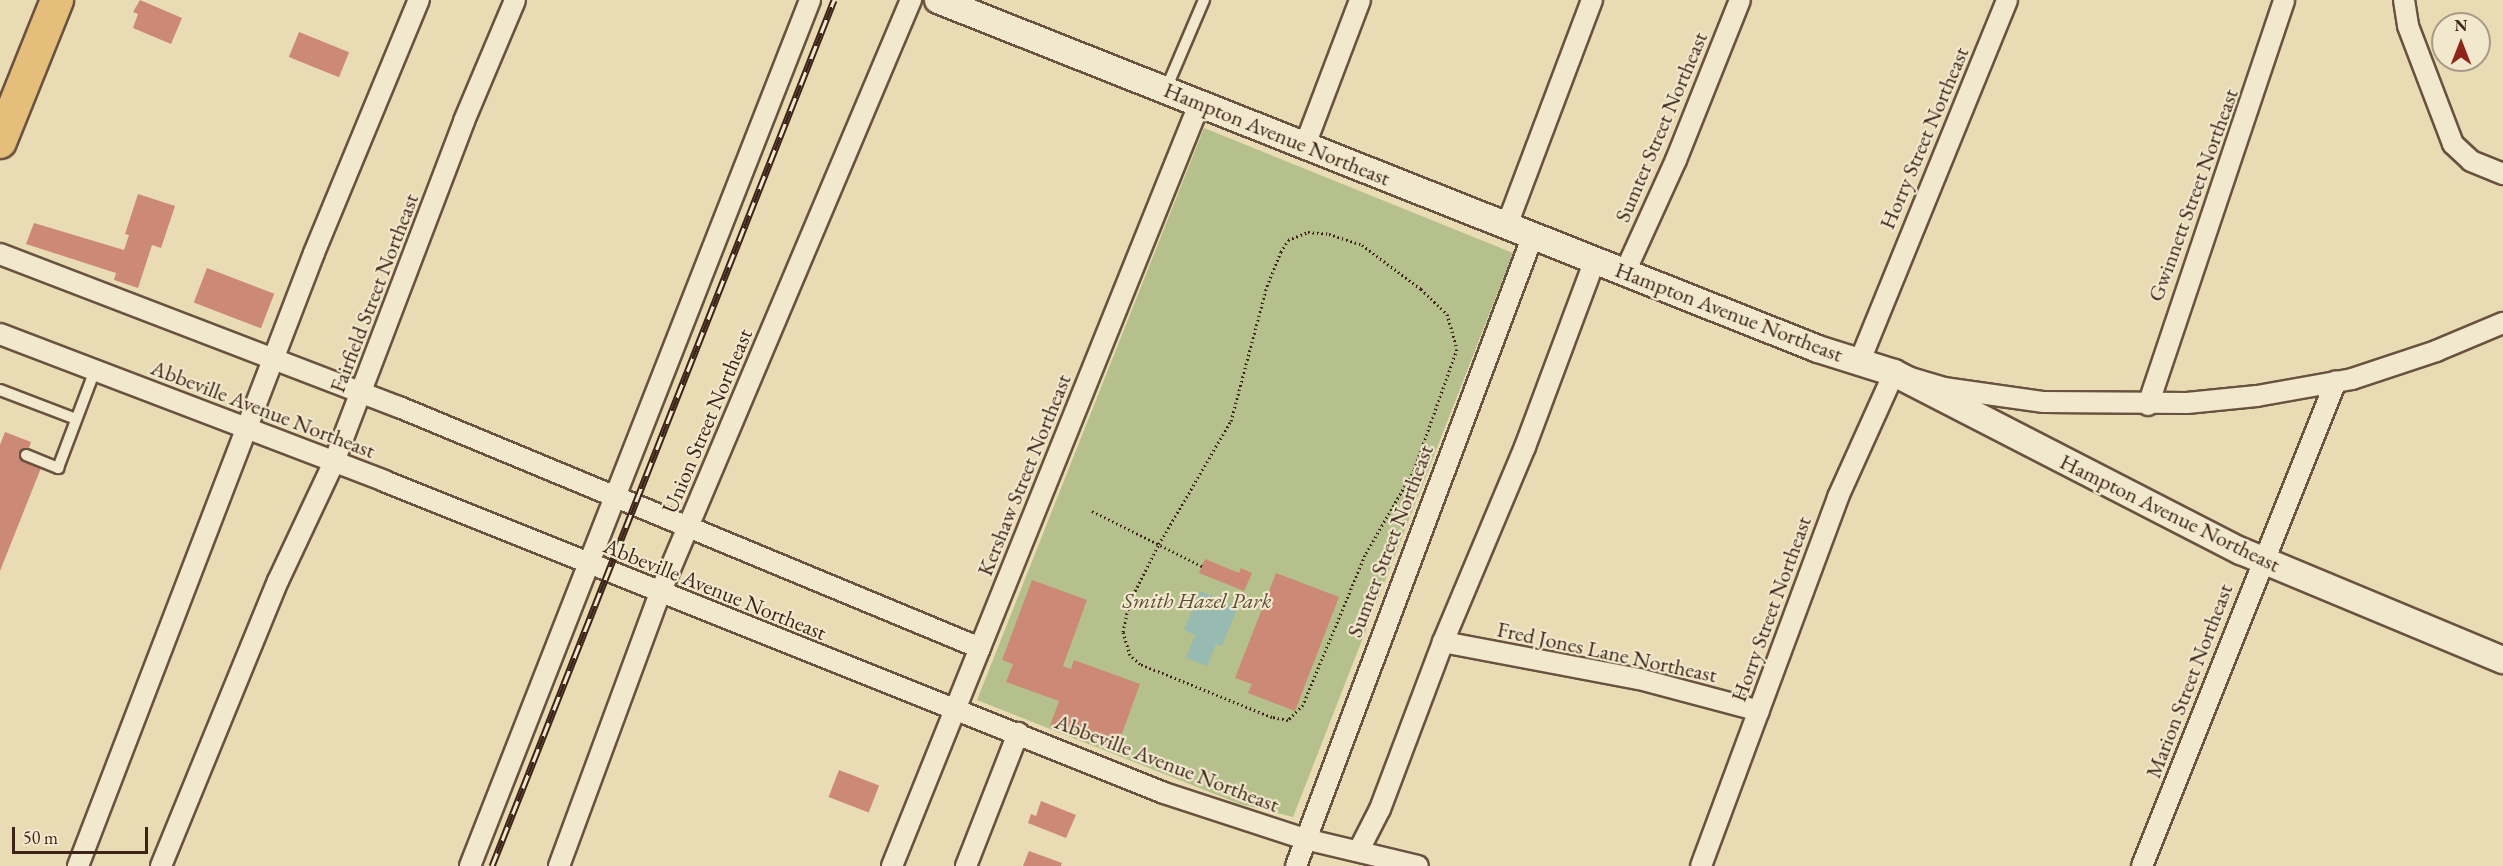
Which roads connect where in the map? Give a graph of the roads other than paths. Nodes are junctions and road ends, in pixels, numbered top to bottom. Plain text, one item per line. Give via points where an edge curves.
1 (57, 0) edge
2 (419, 0) edge
3 (515, 0) edge
4 (810, 0) edge
5 (911, 0) edge
6 (939, 0) edge
7 (1204, 0) edge
8 (1360, 0) edge
9 (1592, 0) edge
10 (1740, 0) edge
11 (2007, 0) edge
12 (2284, 0) edge
13 (2404, 0) edge
14 (1166, 89) junction
15 (1200, 102) junction
16 (0, 142) edge
17 (1305, 145) junction
18 (2503, 174) edge
19 (1507, 225) junction
20 (1533, 235) junction
21 (0, 254) edge
22 (1595, 260) junction
23 (1624, 272) junction
24 (2503, 323) edge
25 (0, 334) edge
26 (274, 360) junction
27 (1859, 363) junction
28 (95, 370) junction
29 (1894, 373) junction
30 (2336, 381) junction
31 (0, 390) edge
32 (362, 393) junction
33 (2148, 405) junction
34 (76, 419) junction
35 (249, 428) junction
36 (26, 455) dead end
37 (334, 462) junction
38 (616, 495) junction
39 (689, 525) junction
40 (2262, 560) junction
41 (590, 564) junction
42 (660, 593) junction
43 (1443, 642) junction
44 (980, 648) junction
45 (2503, 660) edge
46 (956, 708) junction
47 (1759, 711) junction
48 (1018, 733) junction
49 (1305, 839) junction
50 (1359, 850) junction
51 (78, 866) edge
52 (161, 866) edge
53 (470, 866) edge
54 (559, 866) edge
55 (892, 866) edge
56 (966, 866) edge
57 (1296, 866) edge
58 (1418, 866) edge
59 (1701, 866) edge
60 (2142, 866) edge

1 - 16 main road
2 - 26 street via 331,209
3 - 32 street, Fairfield Street Northeast via 464,121
4 - 38 street
5 - 39 street, Union Street Northeast
6 - 14 street, Hampton Avenue Northeast
7 - 14 lane
8 - 17 street
9 - 19 street
10 - 23 street, Sumter Street Northeast via 1676,160
11 - 27 street, Horry Street Northeast
12 - 33 street, Gwinnett Street Northeast
13 - 18 street via 2408,26 2453,144 2471,161
14 - 15 street, Hampton Avenue Northeast
15 - 17 street, Hampton Avenue Northeast
15 - 44 street, Kershaw Street Northeast
17 - 19 street, Hampton Avenue Northeast
19 - 20 street, Hampton Avenue Northeast
20 - 22 street, Hampton Avenue Northeast
20 - 49 street, Sumter Street Northeast
21 - 26 street
22 - 23 street, Hampton Avenue Northeast
22 - 43 street via 1525,447
23 - 27 street, Hampton Avenue Northeast
24 - 30 street via 2436,351
25 - 28 street, Abbeville Avenue Northeast
26 - 32 street
26 - 35 street
27 - 29 street, Hampton Avenue Northeast
28 - 34 lane
28 - 35 street, Abbeville Avenue Northeast
29 - 33 street via 1944,388 1996,396
29 - 40 street, Hampton Avenue Northeast via 2141,502
29 - 47 street, Horry Street Northeast via 1838,497
30 - 33 street via 2257,396
30 - 40 street, Marion Street Northeast
31 - 34 lane
32 - 37 street, Fairfield Street Northeast
32 - 38 street
34 - 36 lane via 58,468
35 - 37 street, Abbeville Avenue Northeast
35 - 51 street
37 - 41 street, Abbeville Avenue Northeast
37 - 52 street, Fairfield Street Northeast via 278,581
38 - 39 street
38 - 41 street
39 - 42 street, Union Street Northeast
39 - 44 street
40 - 45 street, Hampton Avenue Northeast
40 - 60 street, Marion Street Northeast
41 - 42 street, Abbeville Avenue Northeast
41 - 53 street
42 - 46 street, Abbeville Avenue Northeast
42 - 54 street, Union Street Northeast
43 - 47 street, Fred Jones Lane Northeast via 1639,679
43 - 50 street via 1380,809
44 - 46 street, Kershaw Street Northeast
46 - 48 street, Abbeville Avenue Northeast
46 - 55 street, Kershaw Street Northeast
47 - 59 street, Horry Street Northeast
48 - 49 street, Abbeville Avenue Northeast via 1164,793
48 - 56 street
49 - 50 street, Abbeville Avenue Northeast
49 - 57 street, Sumter Street Northeast
50 - 58 street, Abbeville Avenue Northeast

